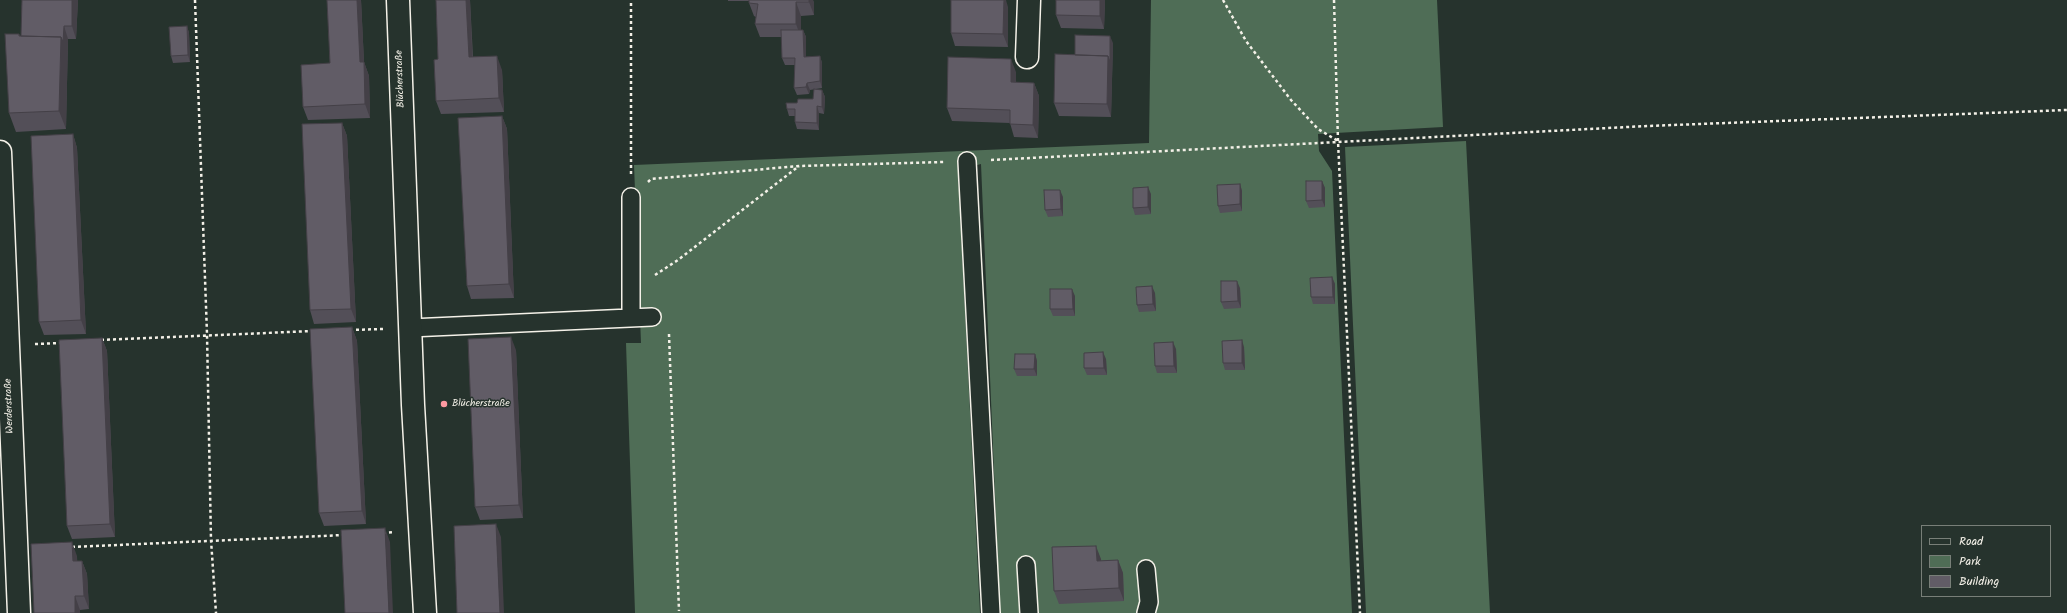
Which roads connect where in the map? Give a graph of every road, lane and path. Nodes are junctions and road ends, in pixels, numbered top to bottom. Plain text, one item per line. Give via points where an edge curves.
1 (195, 0) edge
2 (398, 0) edge
3 (631, 0) edge
4 (1028, 0) edge
5 (1223, 0) edge
6 (1334, 0) edge
7 (1027, 57) dead end
8 (2067, 110) edge
9 (1338, 141) junction
10 (0, 152) edge
11 (966, 161) junction
12 (800, 166) junction
13 (631, 197) junction
14 (631, 289) junction
15 (652, 317) joint
16 (631, 318) junction
17 (410, 328) junction
18 (347, 330) edge
19 (316, 331) edge
20 (207, 334) junction
21 (96, 341) edge
22 (64, 342) edge
23 (8, 346) junction
24 (421, 531) junction
25 (382, 533) edge
26 (351, 534) edge
27 (212, 540) junction
28 (71, 547) edge
29 (1026, 565) dead end
30 (1146, 569) dead end
31 (679, 611) dead end
32 (19, 613) edge
33 (216, 613) edge
34 (425, 613) edge
35 (991, 613) edge
36 (1029, 613) edge
37 (1146, 613) edge
38 (1360, 613) edge

1 - 20 path
2 - 17 street, Blücherstraße
3 - 13 path
4 - 7 street
5 - 9 path via 1246,41 1291,100 1318,128
6 - 9 path
8 - 9 path
9 - 11 path
9 - 38 path
10 - 23 street, Werderstraße
11 - 12 path
11 - 35 lane
12 - 13 path via 651,179
12 - 14 path via 678,260
13 - 14 lane
14 - 16 lane
15 - 16 lane
15 - 31 path via 668,320
16 - 17 lane
17 - 18 path
17 - 24 street, Blücherstraße
19 - 20 path
20 - 21 path
20 - 27 path
22 - 23 path
23 - 32 street, Werderstraße
24 - 25 path
24 - 34 street, Blücherstraße
26 - 27 path
27 - 28 path
27 - 33 path
29 - 36 lane
30 - 37 lane via 1149,602

